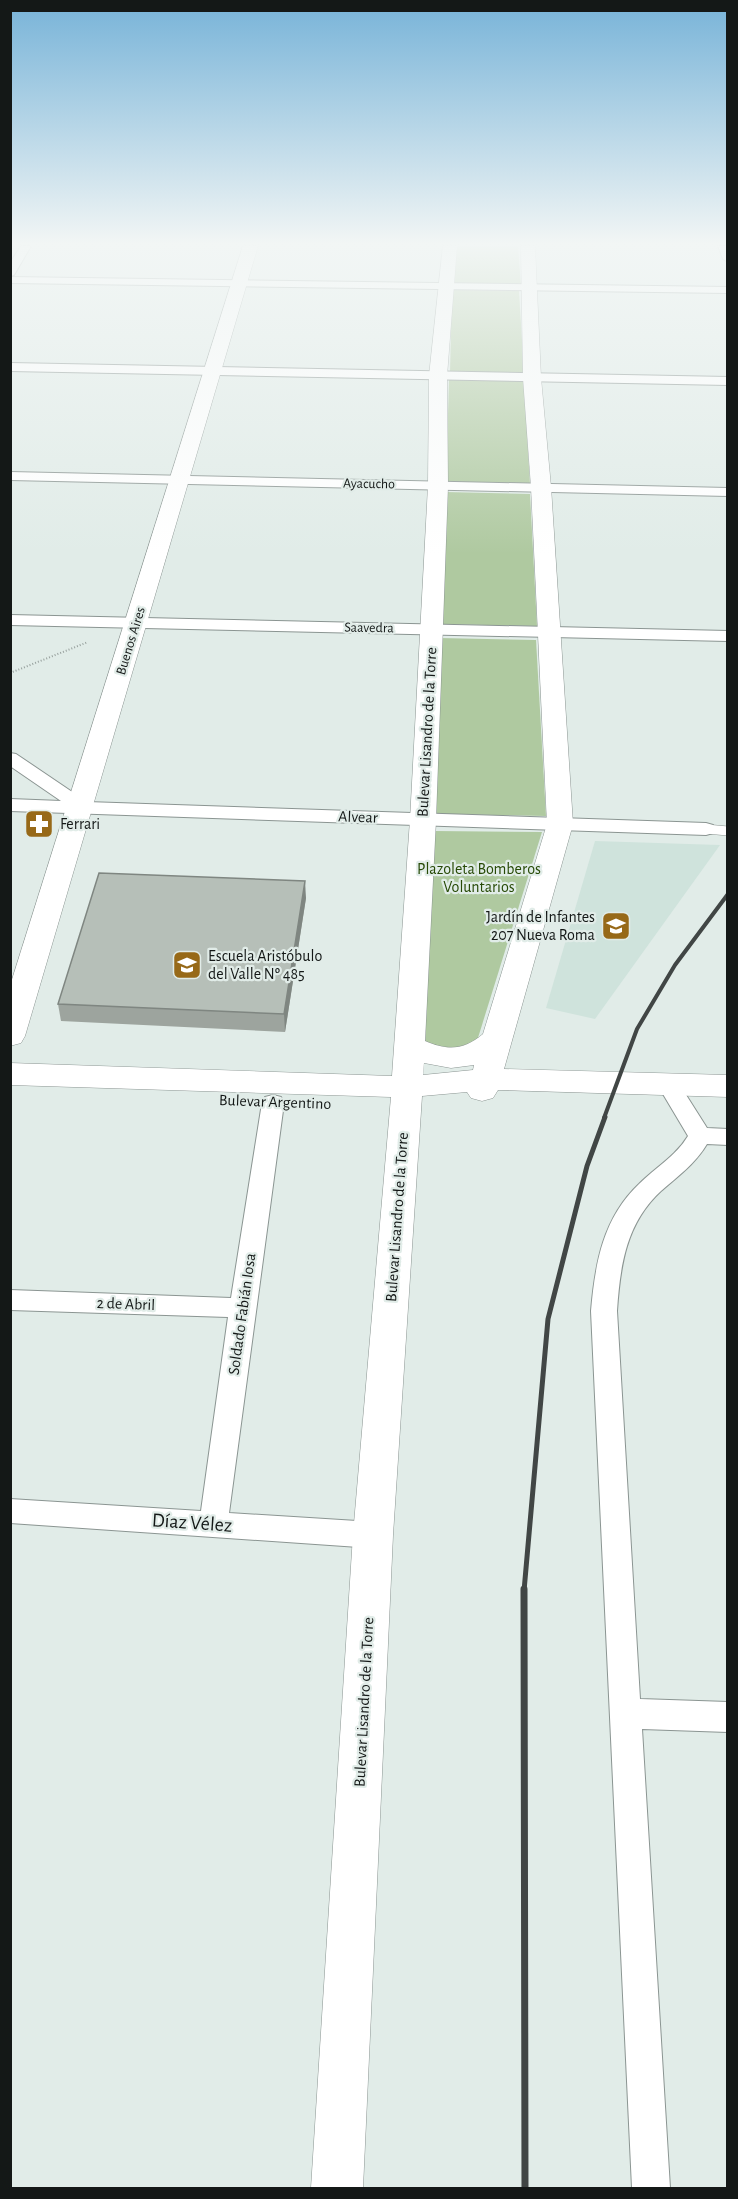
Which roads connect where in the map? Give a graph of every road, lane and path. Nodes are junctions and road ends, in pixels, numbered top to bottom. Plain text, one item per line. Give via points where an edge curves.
1 (220, 349) edge
2 (441, 349) edge
3 (532, 349) edge
4 (10, 367) edge
5 (213, 370) junction
6 (438, 376) junction
7 (532, 378) junction
8 (728, 381) edge
9 (10, 476) edge
10 (180, 480) junction
11 (438, 486) junction
12 (541, 487) junction
13 (728, 492) edge
14 (10, 620) edge
15 (136, 623) junction
16 (431, 630) junction
17 (549, 632) junction
18 (728, 636) edge
19 (10, 673) edge
20 (10, 758) edge
21 (10, 805) edge
22 (80, 806) junction
23 (423, 820) junction
24 (560, 824) junction
25 (706, 829) joint
26 (728, 831) edge
27 (10, 1036) edge
28 (497, 1039) junction
29 (408, 1044) junction
30 (10, 1074) edge
31 (668, 1083) junction
32 (484, 1085) junction
33 (728, 1086) edge
34 (10, 1092) edge
35 (406, 1096) junction
36 (273, 1103) junction
37 (713, 1137) edge
38 (10, 1300) edge
39 (242, 1308) junction
40 (10, 1511) edge
41 (213, 1525) junction
42 (374, 1535) junction
43 (624, 1713) junction
44 (728, 1717) edge
45 (337, 2188) edge
46 (651, 2188) edge

1 - 5 main road, Buenos Aires
2 - 6 main road, Bulevar Lisandro de la Torre
3 - 7 main road
4 - 5 street
5 - 6 street
5 - 10 main road, Buenos Aires
6 - 7 street
6 - 11 main road, Bulevar Lisandro de la Torre
7 - 8 street
7 - 12 main road
9 - 10 street, Ayacucho
10 - 11 street, Ayacucho
10 - 15 main road, Buenos Aires
11 - 12 street, Ayacucho
11 - 16 main road, Bulevar Lisandro de la Torre
12 - 13 street, Ayacucho
12 - 17 main road
14 - 15 street, Saavedra
15 - 16 street, Saavedra
15 - 19 path
15 - 22 main road, Buenos Aires
16 - 17 street, Saavedra
16 - 23 main road, Bulevar Lisandro de la Torre
17 - 18 street, Saavedra
17 - 24 main road
20 - 22 street
21 - 22 street, Alvear
22 - 23 street, Alvear
22 - 27 main road, Buenos Aires
23 - 24 street, Alvear
23 - 29 main road, Bulevar Lisandro de la Torre
24 - 25 street, Alvear
24 - 28 main road
25 - 26 lane
28 - 29 main road via 478,1053 449,1058 427,1054
28 - 32 main road
29 - 35 main road, Bulevar Lisandro de la Torre
30 - 35 main road, Bulevar Argentino
31 - 32 main road, Bulevar Argentino via 536,1079
31 - 33 main road, Bulevar Argentino
31 - 37 street
32 - 35 main road, Bulevar Argentino
34 - 36 main road, Bulevar Argentino
35 - 36 main road, Bulevar Argentino
35 - 42 main road, Bulevar Lisandro de la Torre
36 - 39 street, Soldado Fabián Iosa
37 - 43 street via 645,1192 626,1215 608,1263 604,1311
38 - 39 street, 2 de Abril
39 - 41 street, Soldado Fabián Iosa
40 - 41 street, Díaz Vélez
41 - 42 street, Díaz Vélez
42 - 45 main road, Bulevar Lisandro de la Torre
43 - 44 street
43 - 46 street

